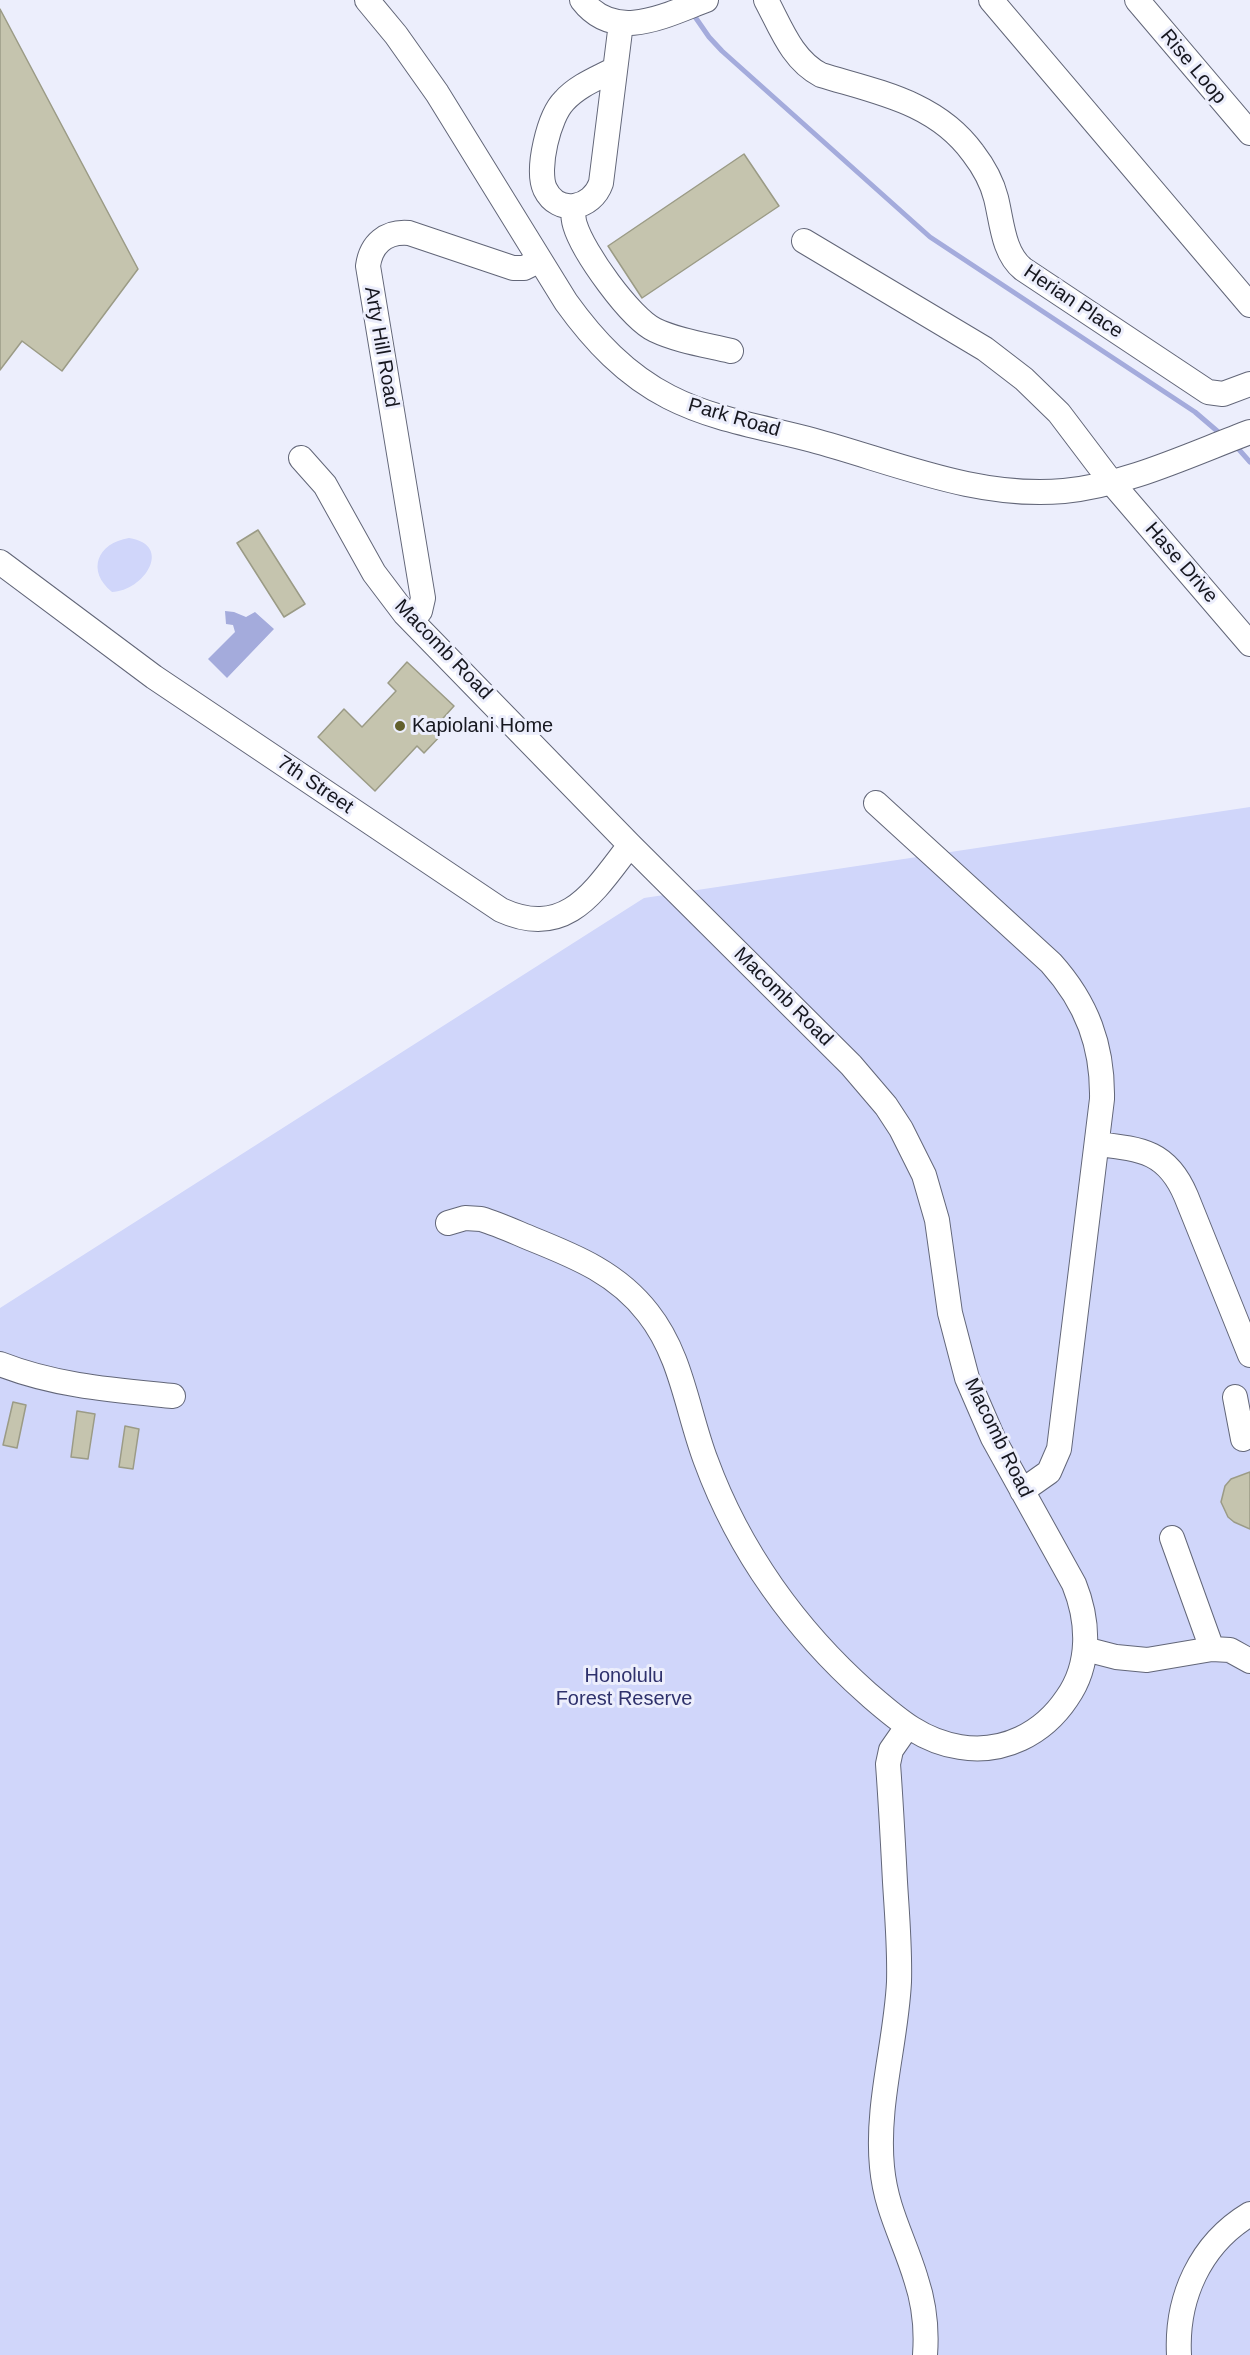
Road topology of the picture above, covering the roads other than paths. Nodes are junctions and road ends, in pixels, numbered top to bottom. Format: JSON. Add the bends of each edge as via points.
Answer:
{"nodes":[{"id":1,"x":367,"y":0,"type":"edge"},
{"id":2,"x":582,"y":0,"type":"edge"},
{"id":3,"x":706,"y":0,"type":"edge"},
{"id":4,"x":766,"y":0,"type":"edge"},
{"id":5,"x":991,"y":0,"type":"edge"},
{"id":6,"x":1137,"y":0,"type":"edge"},
{"id":7,"x":621,"y":23,"type":"junction"},
{"id":8,"x":615,"y":69,"type":"junction"},
{"id":9,"x":1250,"y":133,"type":"edge"},
{"id":10,"x":573,"y":207,"type":"junction"},
{"id":11,"x":804,"y":240,"type":"dead end"},
{"id":12,"x":540,"y":260,"type":"junction"},
{"id":13,"x":1250,"y":305,"type":"edge"},
{"id":14,"x":730,"y":351,"type":"dead end"},
{"id":15,"x":1250,"y":384,"type":"edge"},
{"id":16,"x":1250,"y":432,"type":"edge"},
{"id":17,"x":302,"y":458,"type":"dead end"},
{"id":18,"x":1112,"y":483,"type":"junction"},
{"id":19,"x":0,"y":562,"type":"edge"},
{"id":20,"x":412,"y":621,"type":"junction"},
{"id":21,"x":1250,"y":644,"type":"edge"},
{"id":22,"x":876,"y":803,"type":"dead end"},
{"id":23,"x":630,"y":845,"type":"junction"},
{"id":24,"x":1097,"y":1144,"type":"junction"},
{"id":25,"x":448,"y":1223,"type":"dead end"},
{"id":26,"x":1250,"y":1355,"type":"edge"},
{"id":27,"x":0,"y":1364,"type":"edge"},
{"id":28,"x":173,"y":1396,"type":"dead end"},
{"id":29,"x":1022,"y":1491,"type":"junction"},
{"id":30,"x":1172,"y":1538,"type":"dead end"},
{"id":31,"x":1212,"y":1648,"type":"junction"},
{"id":32,"x":1085,"y":1649,"type":"junction"},
{"id":33,"x":1250,"y":1661,"type":"edge"},
{"id":34,"x":907,"y":1727,"type":"junction"},
{"id":35,"x":1250,"y":2214,"type":"edge"},
{"id":36,"x":925,"y":2355,"type":"edge"},
{"id":37,"x":1179,"y":2355,"type":"edge"}],
"edges":[{"from":1,"to":12,"type":"street","name":"Park Road","via":[[417,63]]},
{"from":2,"to":7,"type":"street","via":[[601,16]]},
{"from":3,"to":7,"type":"street","via":[[642,23]]},
{"from":4,"to":15,"type":"street","name":"Herian Place","via":[[798,59],[811,70],[906,101],[956,132],[988,176],[1009,253],[1023,269],[1208,392],[1223,394]]},
{"from":5,"to":13,"type":"street"},
{"from":6,"to":9,"type":"street","name":"Rise Loop"},
{"from":7,"to":8,"type":"street"},
{"from":8,"to":10,"type":"street","via":[[601,183],[594,197]]},
{"from":8,"to":10,"type":"street","via":[[563,101],[548,131],[543,184],[551,198]]},
{"from":10,"to":14,"type":"street","via":[[579,235],[640,321],[664,333]]},
{"from":11,"to":18,"type":"street","name":"Hase Drive","via":[[1006,363],[1059,413]]},
{"from":12,"to":18,"type":"street","name":"Park Road","via":[[571,310],[601,346],[643,381],[708,414],[987,488],[1039,492]]},
{"from":12,"to":20,"type":"street","name":"Arty Hill Road","via":[[524,268],[513,268],[399,232],[381,240],[371,251],[368,266],[423,598]]},
{"from":16,"to":18,"type":"street","name":"Park Road"},
{"from":17,"to":20,"type":"street","name":"Macomb Road","via":[[335,500],[375,573]]},
{"from":18,"to":21,"type":"street","name":"Hase Drive"},
{"from":19,"to":23,"type":"street","name":"7th Street","via":[[154,677],[512,915],[542,919],[571,911],[590,896]]},
{"from":20,"to":23,"type":"street","name":"Macomb Road"},
{"from":22,"to":24,"type":"street","via":[[1051,963],[1074,991],[1090,1022],[1100,1060],[1102,1100]]},
{"from":23,"to":29,"type":"street","name":"Macomb Road","via":[[851,1065],[901,1129],[931,1197],[950,1313],[968,1378],[993,1438]]},
{"from":24,"to":26,"type":"street","via":[[1148,1152],[1174,1172]]},
{"from":24,"to":29,"type":"street","via":[[1059,1449],[1049,1472]]},
{"from":25,"to":34,"type":"street","name":"Macomb Road","via":[[481,1219],[554,1247],[592,1265],[636,1299],[671,1350],[706,1462],[756,1563],[824,1651]]},
{"from":27,"to":28,"type":"street","via":[[74,1386]]},
{"from":29,"to":32,"type":"street","name":"Macomb Road","via":[[1077,1592],[1084,1616]]},
{"from":30,"to":31,"type":"street"},
{"from":31,"to":32,"type":"street","via":[[1147,1660]]},
{"from":31,"to":33,"type":"street","via":[[1230,1650]]},
{"from":32,"to":34,"type":"street","name":"Macomb Road","via":[[1077,1681],[1060,1709],[1020,1740],[986,1750],[970,1749],[939,1743]]},
{"from":34,"to":36,"type":"street","via":[[891,1750],[888,1764],[899,1981],[881,2144],[888,2203],[922,2301]]},
{"from":35,"to":37,"type":"street","via":[[1213,2245],[1192,2278],[1180,2318]]}]}
